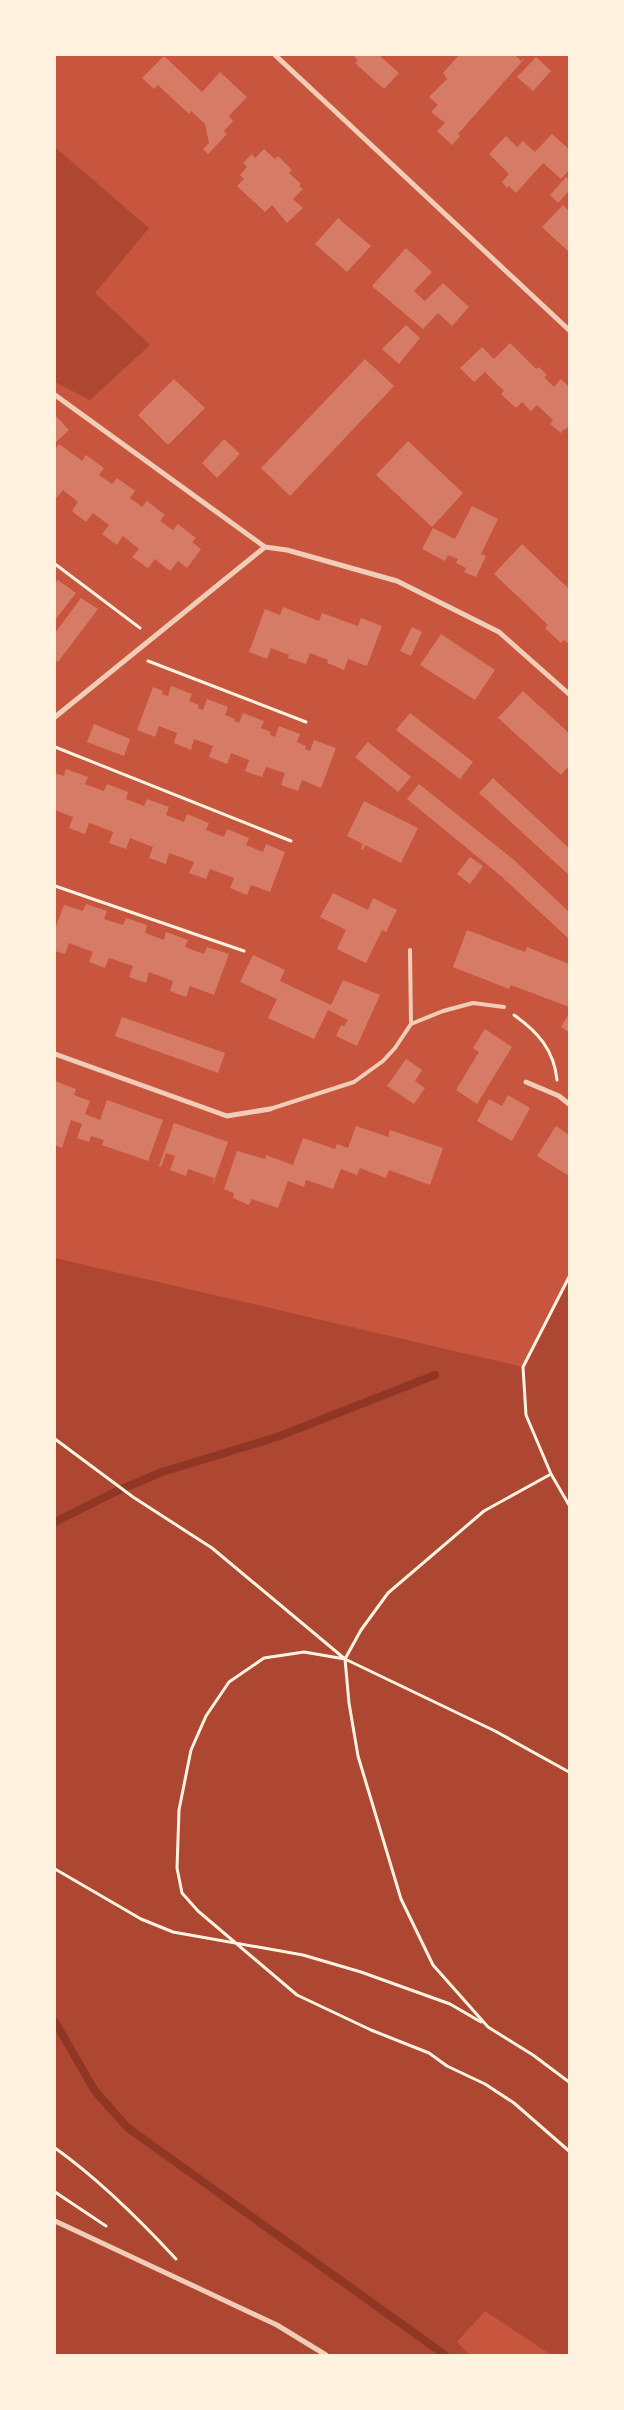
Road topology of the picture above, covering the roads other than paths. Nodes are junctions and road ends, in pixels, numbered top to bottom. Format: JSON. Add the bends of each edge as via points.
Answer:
{"nodes":[{"id":1,"x":275,"y":55,"type":"edge"},
{"id":2,"x":569,"y":330,"type":"edge"},
{"id":3,"x":55,"y":395,"type":"edge"},
{"id":4,"x":265,"y":547,"type":"junction"},
{"id":5,"x":569,"y":694,"type":"edge"},
{"id":6,"x":55,"y":717,"type":"edge"},
{"id":7,"x":410,"y":950,"type":"dead end"},
{"id":8,"x":504,"y":1007,"type":"road end"},
{"id":9,"x":411,"y":1024,"type":"junction"},
{"id":10,"x":55,"y":1054,"type":"edge"},
{"id":11,"x":526,"y":1082,"type":"dead end"},
{"id":12,"x":569,"y":1104,"type":"edge"},
{"id":13,"x":270,"y":1109,"type":"joint"},
{"id":14,"x":55,"y":2221,"type":"edge"},
{"id":15,"x":326,"y":2355,"type":"edge"}],
"edges":[{"from":1,"to":2,"type":"street"},
{"from":3,"to":4,"type":"street"},
{"from":4,"to":5,"type":"street","via":[[287,550],[397,581],[499,632]]},
{"from":4,"to":6,"type":"street"},
{"from":7,"to":9,"type":"lane"},
{"from":8,"to":9,"type":"lane","via":[[473,1003]]},
{"from":9,"to":13,"type":"lane","via":[[383,1061],[354,1082]]},
{"from":10,"to":13,"type":"street","via":[[227,1116]]},
{"from":11,"to":12,"type":"street","via":[[559,1096]]},
{"from":14,"to":15,"type":"street","via":[[277,2325]]}]}
